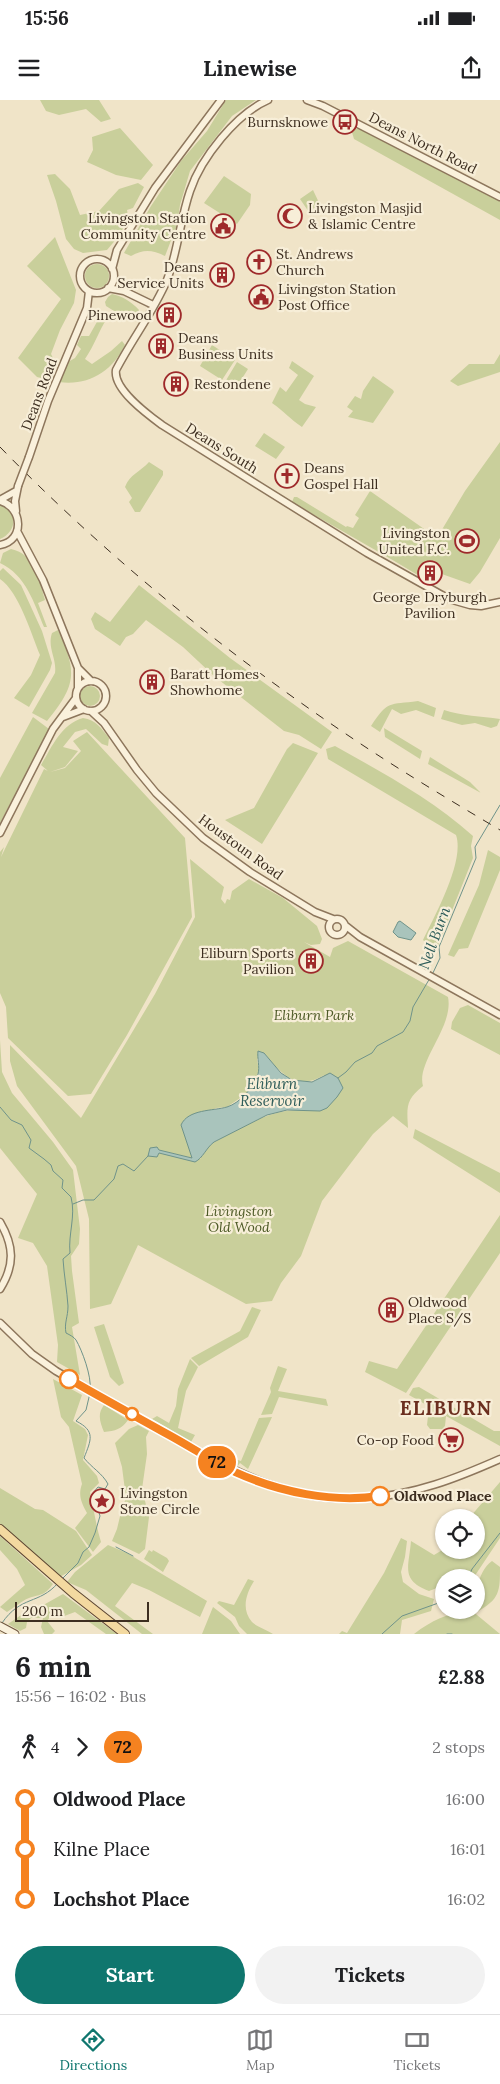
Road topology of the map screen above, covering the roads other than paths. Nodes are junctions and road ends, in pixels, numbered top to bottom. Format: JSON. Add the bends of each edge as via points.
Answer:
{"nodes":[{"id":1,"x":221,"y":100,"type":"edge"},
{"id":2,"x":268,"y":100,"type":"edge"},
{"id":3,"x":307,"y":100,"type":"edge"},
{"id":4,"x":500,"y":196,"type":"edge"},
{"id":5,"x":117,"y":250,"type":"junction"},
{"id":6,"x":101,"y":260,"type":"junction"},
{"id":7,"x":112,"y":269,"type":"junction"},
{"id":8,"x":113,"y":280,"type":"junction"},
{"id":9,"x":108,"y":288,"type":"junction"},
{"id":10,"x":89,"y":291,"type":"junction"},
{"id":11,"x":124,"y":291,"type":"junction"},
{"id":12,"x":99,"y":293,"type":"junction"},
{"id":13,"x":153,"y":305,"type":"junction"},
{"id":14,"x":87,"y":308,"type":"junction"},
{"id":15,"x":17,"y":488,"type":"junction"},
{"id":16,"x":0,"y":501,"type":"edge"},
{"id":17,"x":16,"y":512,"type":"junction"},
{"id":18,"x":17,"y":531,"type":"junction"},
{"id":19,"x":12,"y":540,"type":"junction"},
{"id":20,"x":0,"y":545,"type":"edge"},
{"id":21,"x":29,"y":552,"type":"junction"},
{"id":22,"x":500,"y":602,"type":"edge"},
{"id":23,"x":78,"y":668,"type":"junction"},
{"id":24,"x":91,"y":681,"type":"junction"},
{"id":25,"x":78,"y":688,"type":"junction"},
{"id":26,"x":76,"y":698,"type":"junction"},
{"id":27,"x":101,"y":706,"type":"junction"},
{"id":28,"x":87,"y":710,"type":"junction"},
{"id":29,"x":62,"y":717,"type":"junction"},
{"id":30,"x":104,"y":723,"type":"junction"},
{"id":31,"x":0,"y":833,"type":"edge"},
{"id":32,"x":315,"y":912,"type":"junction"},
{"id":33,"x":333,"y":919,"type":"junction"},
{"id":34,"x":328,"y":926,"type":"junction"},
{"id":35,"x":345,"y":929,"type":"junction"},
{"id":36,"x":500,"y":1015,"type":"edge"},
{"id":37,"x":0,"y":1222,"type":"edge"},
{"id":38,"x":0,"y":1288,"type":"edge"},
{"id":39,"x":0,"y":1323,"type":"edge"},
{"id":40,"x":500,"y":1459,"type":"edge"},
{"id":41,"x":0,"y":1530,"type":"edge"},
{"id":42,"x":0,"y":1626,"type":"edge"},
{"id":43,"x":13,"y":1633,"type":"edge"},
{"id":44,"x":125,"y":1634,"type":"edge"}],
"edges":[{"from":1,"to":5,"type":"street","via":[[169,168]]},
{"from":2,"to":13,"type":"street","via":[[241,117],[197,173],[173,263]]},
{"from":3,"to":4,"type":"street","name":"Deans North Road"},
{"from":5,"to":6,"type":"street"},
{"from":5,"to":7,"type":"street"},
{"from":6,"to":7,"type":"street"},
{"from":6,"to":10,"type":"street","via":[[92,260],[81,271],[81,281]]},
{"from":7,"to":8,"type":"street"},
{"from":8,"to":9,"type":"street"},
{"from":8,"to":11,"type":"street"},
{"from":9,"to":11,"type":"street"},
{"from":9,"to":12,"type":"street"},
{"from":10,"to":12,"type":"street"},
{"from":10,"to":14,"type":"street","name":"Deans Road"},
{"from":11,"to":13,"type":"street"},
{"from":12,"to":14,"type":"street","name":"Deans Road"},
{"from":13,"to":22,"type":"street","name":"Deans South","via":[[116,370],[117,381],[145,413],[367,553],[449,599],[475,606]]},
{"from":14,"to":15,"type":"street","name":"Deans Road","bridge":true,"via":[[48,401]]},
{"from":15,"to":16,"type":"street"},
{"from":15,"to":17,"type":"street","name":"Deans Road"},
{"from":16,"to":17,"type":"street"},
{"from":17,"to":18,"type":"street","name":"Deans Road"},
{"from":18,"to":19,"type":"street"},
{"from":18,"to":21,"type":"street"},
{"from":19,"to":20,"type":"street"},
{"from":19,"to":21,"type":"street"},
{"from":21,"to":23,"type":"street"},
{"from":23,"to":24,"type":"street"},
{"from":23,"to":25,"type":"street"},
{"from":24,"to":25,"type":"street"},
{"from":24,"to":27,"type":"street","via":[[101,685],[105,691],[106,698]]},
{"from":25,"to":26,"type":"street"},
{"from":26,"to":28,"type":"street","via":[[79,705]]},
{"from":26,"to":29,"type":"street"},
{"from":27,"to":28,"type":"street"},
{"from":27,"to":30,"type":"street","name":"Houstoun Road"},
{"from":28,"to":29,"type":"street"},
{"from":28,"to":30,"type":"street","name":"Houstoun Road"},
{"from":29,"to":31,"type":"street"},
{"from":30,"to":32,"type":"street","name":"Houstoun Road","via":[[137,770],[184,821],[237,863]]},
{"from":32,"to":33,"type":"street","name":"Houstoun Road"},
{"from":32,"to":34,"type":"street","name":"Houstoun Road"},
{"from":33,"to":34,"type":"street"},
{"from":33,"to":35,"type":"street","name":"Houstoun Road","via":[[342,920]]},
{"from":34,"to":35,"type":"street","name":"Houstoun Road","via":[[335,935]]},
{"from":35,"to":36,"type":"street","name":"Houstoun Road"},
{"from":37,"to":38,"type":"street","via":[[10,1244],[11,1258],[9,1274]]},
{"from":39,"to":40,"type":"street","via":[[32,1354],[76,1383],[234,1471],[277,1488],[350,1498],[404,1493],[445,1482]]},
{"from":41,"to":44,"type":"main road"},
{"from":42,"to":43,"type":"main road"}]}
